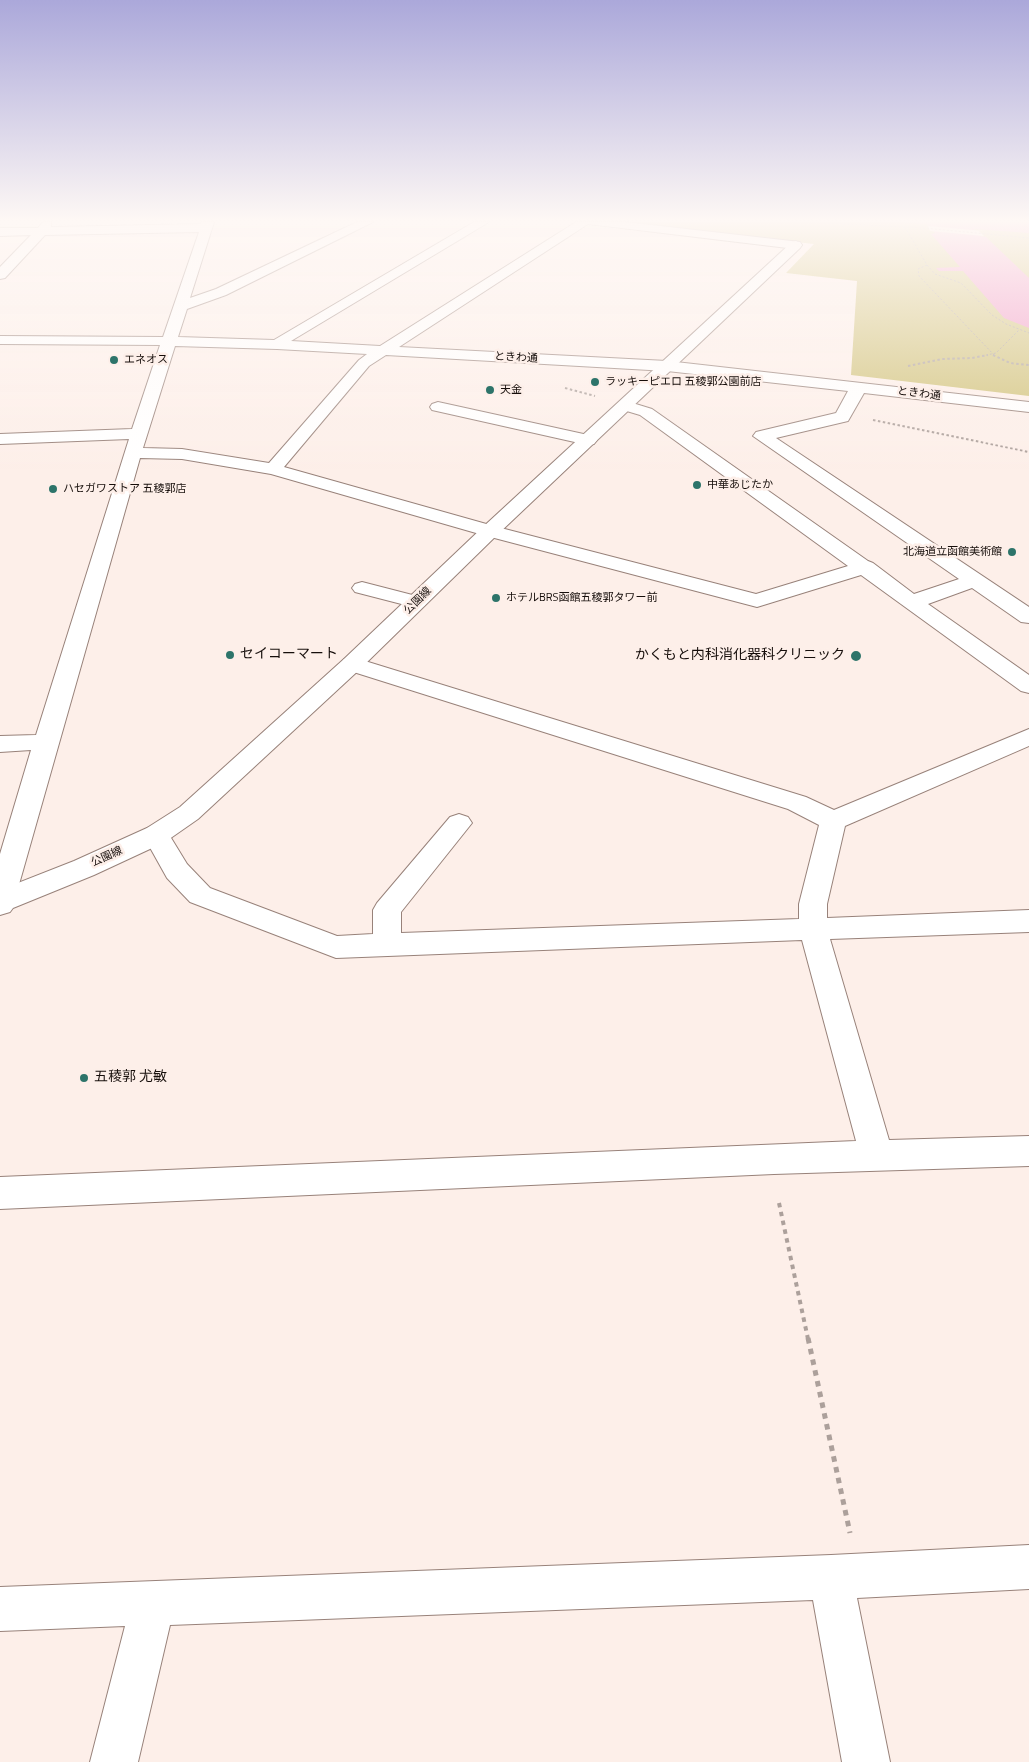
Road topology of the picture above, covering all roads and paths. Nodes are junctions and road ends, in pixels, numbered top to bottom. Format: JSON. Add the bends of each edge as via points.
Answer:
{"nodes":[{"id":1,"x":187,"y":304,"type":"edge"},
{"id":2,"x":343,"y":304,"type":"edge"},
{"id":3,"x":456,"y":304,"type":"edge"},
{"id":4,"x":733,"y":304,"type":"edge"},
{"id":5,"x":945,"y":304,"type":"edge"},
{"id":6,"x":982,"y":304,"type":"edge"},
{"id":7,"x":179,"y":307,"type":"joint"},
{"id":8,"x":1019,"y":330,"type":"junction"},
{"id":9,"x":1029,"y":333,"type":"edge"},
{"id":10,"x":0,"y":340,"type":"edge"},
{"id":11,"x":169,"y":341,"type":"junction"},
{"id":12,"x":277,"y":345,"type":"junction"},
{"id":13,"x":385,"y":350,"type":"junction"},
{"id":14,"x":991,"y":354,"type":"junction"},
{"id":15,"x":1029,"y":365,"type":"edge"},
{"id":16,"x":667,"y":366,"type":"junction"},
{"id":17,"x":906,"y":367,"type":"dead end"},
{"id":18,"x":857,"y":387,"type":"junction"},
{"id":19,"x":626,"y":406,"type":"junction"},
{"id":20,"x":438,"y":407,"type":"dead end"},
{"id":21,"x":1029,"y":407,"type":"edge"},
{"id":22,"x":847,"y":410,"type":"junction"},
{"id":23,"x":0,"y":439,"type":"edge"},
{"id":24,"x":588,"y":440,"type":"junction"},
{"id":25,"x":136,"y":444,"type":"junction"},
{"id":26,"x":1029,"y":452,"type":"edge"},
{"id":27,"x":273,"y":469,"type":"junction"},
{"id":28,"x":490,"y":531,"type":"junction"},
{"id":29,"x":866,"y":567,"type":"junction"},
{"id":30,"x":974,"y":580,"type":"junction"},
{"id":31,"x":362,"y":588,"type":"dead end"},
{"id":32,"x":417,"y":602,"type":"junction"},
{"id":33,"x":912,"y":602,"type":"junction"},
{"id":34,"x":1029,"y":618,"type":"edge"},
{"id":35,"x":352,"y":664,"type":"junction"},
{"id":36,"x":1029,"y":686,"type":"edge"},
{"id":37,"x":1029,"y":737,"type":"edge"},
{"id":38,"x":46,"y":742,"type":"junction"},
{"id":39,"x":0,"y":744,"type":"edge"},
{"id":40,"x":833,"y":821,"type":"junction"},
{"id":41,"x":459,"y":823,"type":"dead end"},
{"id":42,"x":156,"y":835,"type":"junction"},
{"id":43,"x":0,"y":903,"type":"edge"},
{"id":44,"x":1029,"y":921,"type":"edge"},
{"id":45,"x":813,"y":929,"type":"junction"},
{"id":46,"x":387,"y":946,"type":"junction"},
{"id":47,"x":1029,"y":1151,"type":"edge"},
{"id":48,"x":877,"y":1156,"type":"junction"},
{"id":49,"x":0,"y":1193,"type":"edge"},
{"id":50,"x":779,"y":1203,"type":"dead end"},
{"id":51,"x":850,"y":1536,"type":"dead end"},
{"id":52,"x":1029,"y":1567,"type":"edge"},
{"id":53,"x":831,"y":1577,"type":"junction"},
{"id":54,"x":153,"y":1603,"type":"junction"},
{"id":55,"x":0,"y":1609,"type":"edge"},
{"id":56,"x":114,"y":1762,"type":"edge"},
{"id":57,"x":866,"y":1762,"type":"edge"}],
"edges":[{"from":1,"to":7,"type":"street"},
{"from":2,"to":12,"type":"street"},
{"from":3,"to":13,"type":"street"},
{"from":4,"to":16,"type":"street","name":"公園線"},
{"from":5,"to":14,"type":"path"},
{"from":6,"to":8,"type":"path","via":[[992,315]]},
{"from":7,"to":11,"type":"street"},
{"from":8,"to":9,"type":"path"},
{"from":8,"to":14,"type":"path"},
{"from":10,"to":11,"type":"street","name":"ときわ通"},
{"from":11,"to":12,"type":"street","name":"ときわ通"},
{"from":11,"to":25,"type":"street"},
{"from":12,"to":13,"type":"street","name":"ときわ通"},
{"from":13,"to":16,"type":"street","name":"ときわ通"},
{"from":13,"to":27,"type":"street","via":[[364,363]]},
{"from":14,"to":15,"type":"path","via":[[1010,363]]},
{"from":14,"to":17,"type":"path"},
{"from":16,"to":18,"type":"street","name":"ときわ通"},
{"from":16,"to":19,"type":"street","name":"公園線"},
{"from":18,"to":21,"type":"street","name":"ときわ通"},
{"from":18,"to":22,"type":"street"},
{"from":19,"to":24,"type":"street","name":"公園線"},
{"from":19,"to":29,"type":"street","via":[[646,412]]},
{"from":20,"to":24,"type":"street"},
{"from":22,"to":26,"type":"path","via":[[868,419]]},
{"from":22,"to":30,"type":"street","via":[[842,417],[762,436]]},
{"from":23,"to":25,"type":"street"},
{"from":24,"to":28,"type":"street","name":"公園線"},
{"from":25,"to":27,"type":"street"},
{"from":25,"to":38,"type":"street"},
{"from":27,"to":28,"type":"street"},
{"from":28,"to":29,"type":"street","via":[[757,601]]},
{"from":28,"to":32,"type":"street","name":"公園線"},
{"from":29,"to":33,"type":"street"},
{"from":30,"to":33,"type":"street"},
{"from":30,"to":34,"type":"street"},
{"from":31,"to":32,"type":"street"},
{"from":32,"to":35,"type":"street","name":"公園線"},
{"from":33,"to":36,"type":"street"},
{"from":35,"to":40,"type":"street","via":[[797,803]]},
{"from":35,"to":42,"type":"street","name":"公園線","via":[[189,814]]},
{"from":37,"to":40,"type":"street"},
{"from":38,"to":39,"type":"street"},
{"from":38,"to":43,"type":"street"},
{"from":40,"to":45,"type":"street","via":[[813,904]]},
{"from":41,"to":46,"type":"street","via":[[387,910]]},
{"from":42,"to":43,"type":"street","name":"公園線"},
{"from":42,"to":46,"type":"street","via":[[177,872],[200,894],[336,947]]},
{"from":44,"to":45,"type":"street"},
{"from":45,"to":46,"type":"street"},
{"from":45,"to":48,"type":"street"},
{"from":47,"to":48,"type":"street"},
{"from":48,"to":49,"type":"street"},
{"from":50,"to":51,"type":"path"},
{"from":52,"to":53,"type":"street"},
{"from":53,"to":54,"type":"street"},
{"from":53,"to":57,"type":"street"},
{"from":54,"to":55,"type":"street"},
{"from":54,"to":56,"type":"street"}]}
